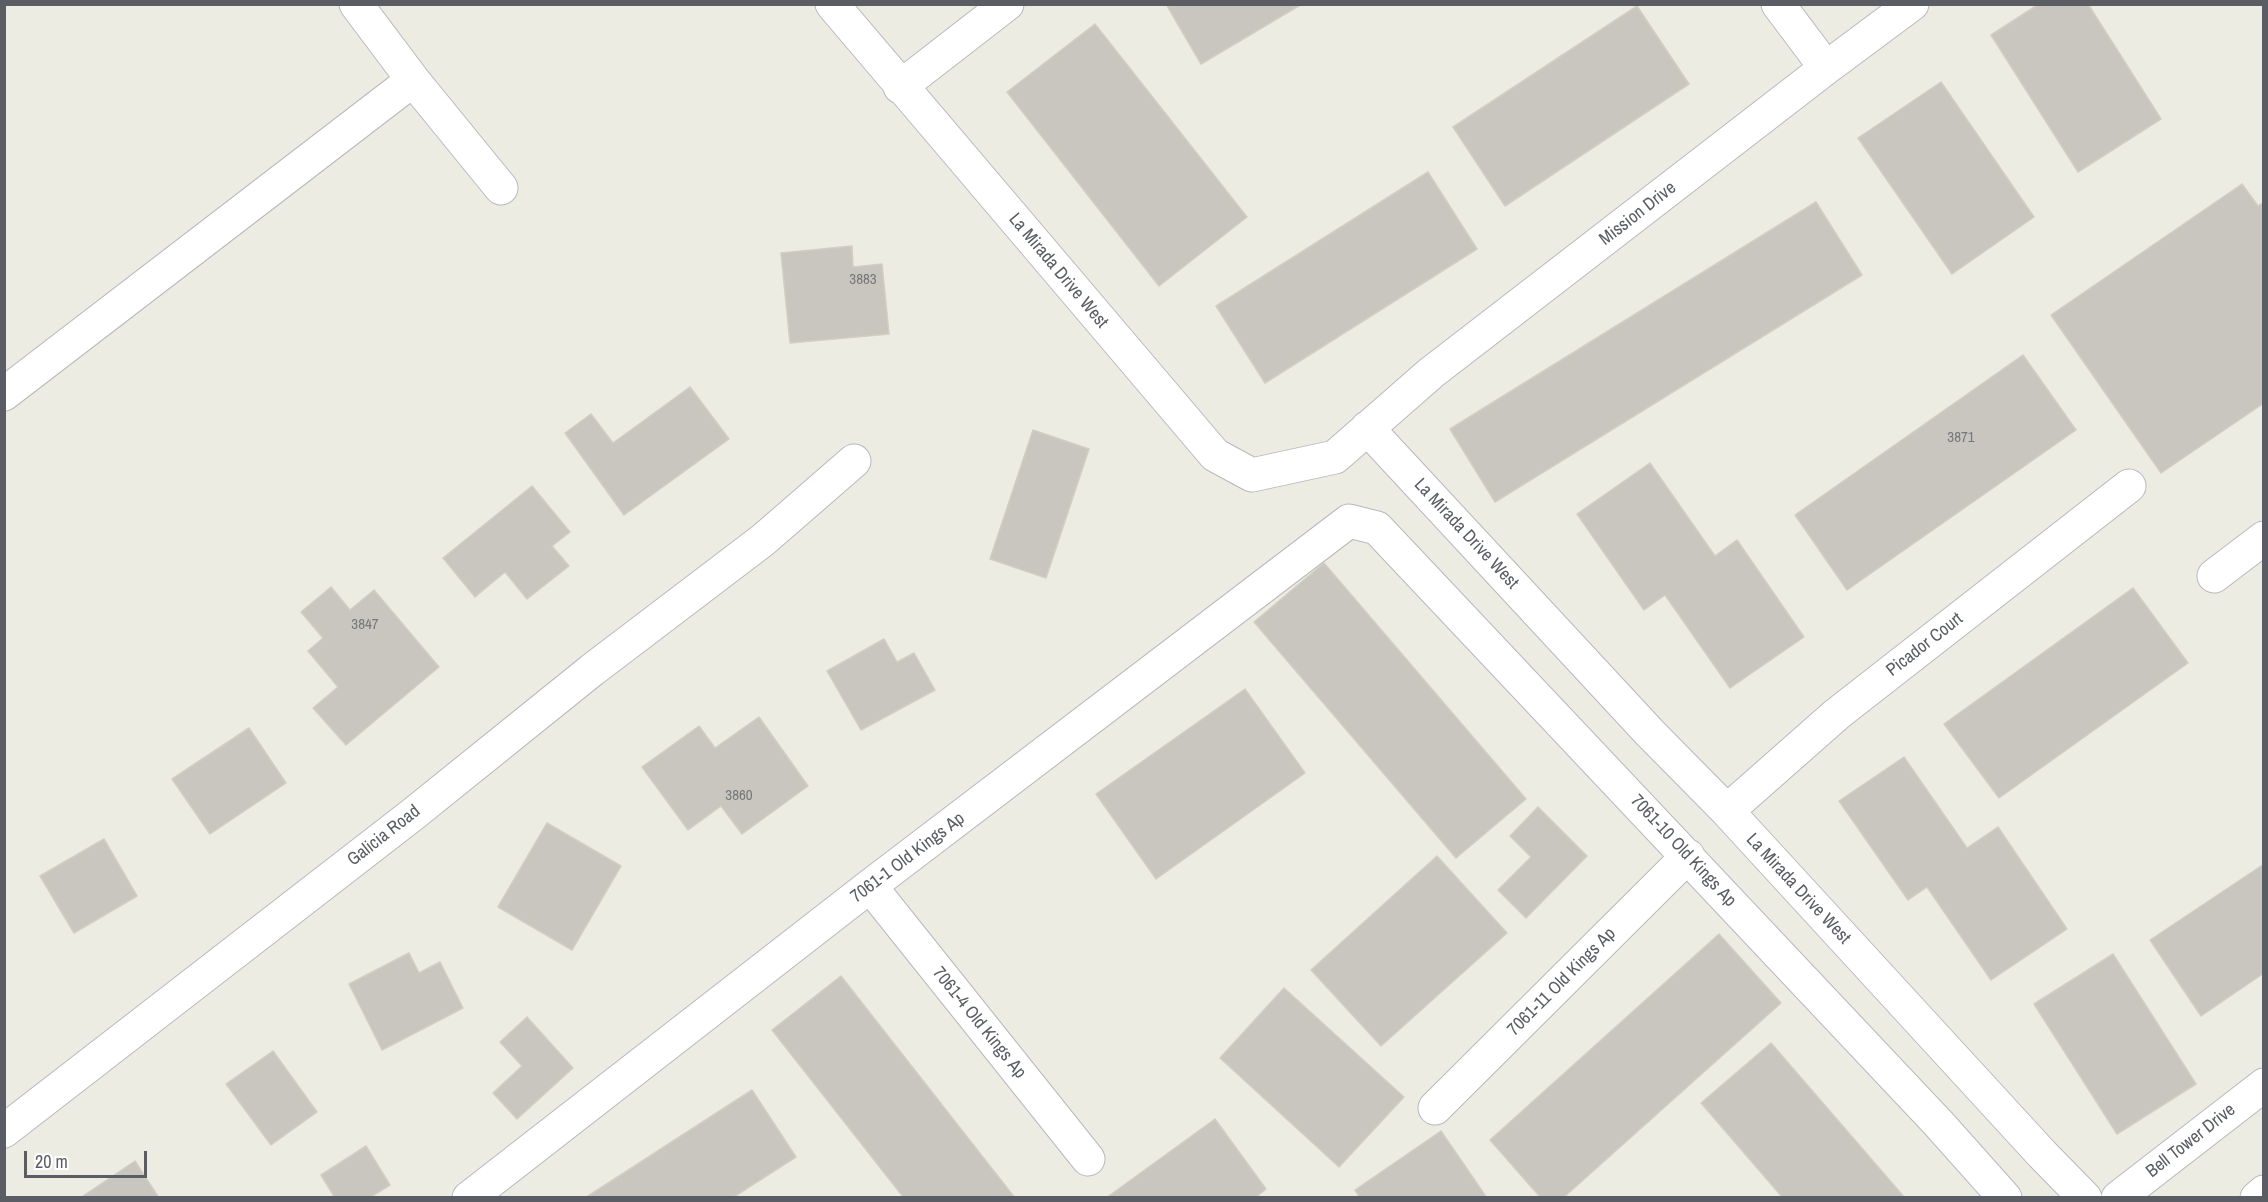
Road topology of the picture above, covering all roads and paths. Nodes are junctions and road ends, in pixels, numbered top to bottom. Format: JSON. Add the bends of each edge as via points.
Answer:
{"nodes":[{"id":1,"x":356,"y":4,"type":"edge"},
{"id":2,"x":832,"y":4,"type":"edge"},
{"id":3,"x":1007,"y":4,"type":"edge"},
{"id":4,"x":1778,"y":4,"type":"edge"},
{"id":5,"x":1912,"y":4,"type":"edge"},
{"id":6,"x":1826,"y":68,"type":"junction"},
{"id":7,"x":413,"y":80,"type":"junction"},
{"id":8,"x":900,"y":87,"type":"junction"},
{"id":9,"x":501,"y":188,"type":"dead end"},
{"id":10,"x":4,"y":394,"type":"edge"},
{"id":11,"x":1367,"y":428,"type":"junction"},
{"id":12,"x":854,"y":461,"type":"dead end"},
{"id":13,"x":2130,"y":486,"type":"dead end"},
{"id":14,"x":1349,"y":521,"type":"joint"},
{"id":15,"x":2264,"y":538,"type":"edge"},
{"id":16,"x":2214,"y":576,"type":"dead end"},
{"id":17,"x":1726,"y":811,"type":"junction"},
{"id":18,"x":1688,"y":856,"type":"junction"},
{"id":19,"x":870,"y":886,"type":"junction"},
{"id":20,"x":2264,"y":1085,"type":"edge"},
{"id":21,"x":1435,"y":1108,"type":"dead end"},
{"id":22,"x":4,"y":1131,"type":"edge"},
{"id":23,"x":1088,"y":1159,"type":"dead end"},
{"id":24,"x":2264,"y":1192,"type":"edge"},
{"id":25,"x":469,"y":1197,"type":"edge"},
{"id":26,"x":2005,"y":1197,"type":"edge"},
{"id":27,"x":2085,"y":1197,"type":"edge"},
{"id":28,"x":2118,"y":1197,"type":"edge"},
{"id":29,"x":2257,"y":1197,"type":"edge"}],
"edges":[{"from":1,"to":7,"type":"street"},
{"from":2,"to":8,"type":"street","name":"La Mirada Drive West"},
{"from":3,"to":8,"type":"street"},
{"from":4,"to":6,"type":"street"},
{"from":5,"to":6,"type":"street","name":"Mission Drive"},
{"from":6,"to":11,"type":"street","name":"Mission Drive","via":[[1431,373]]},
{"from":7,"to":9,"type":"street"},
{"from":7,"to":10,"type":"street"},
{"from":8,"to":11,"type":"street","name":"La Mirada Drive West","via":[[1215,455],[1252,475],[1335,457]]},
{"from":11,"to":17,"type":"street","name":"La Mirada Drive West"},
{"from":12,"to":22,"type":"street","name":"Galicia Road","via":[[763,540]]},
{"from":13,"to":17,"type":"street","name":"Picador Court","via":[[1837,714]]},
{"from":14,"to":18,"type":"street","name":"7061-10 Old Kings Ap","via":[[1377,528]]},
{"from":14,"to":19,"type":"street","name":"7061-1 Old Kings Ap"},
{"from":15,"to":16,"type":"street"},
{"from":17,"to":27,"type":"street","name":"La Mirada Drive West"},
{"from":18,"to":21,"type":"street","name":"7061-11 Old Kings Ap"},
{"from":18,"to":26,"type":"street","name":"7061-10 Old Kings Ap"},
{"from":19,"to":23,"type":"street","name":"7061-4 Old Kings Ap"},
{"from":19,"to":25,"type":"street","name":"7061-1 Old Kings Ap"},
{"from":20,"to":28,"type":"street","name":"Bell Tower Drive"},
{"from":24,"to":29,"type":"street"}]}
